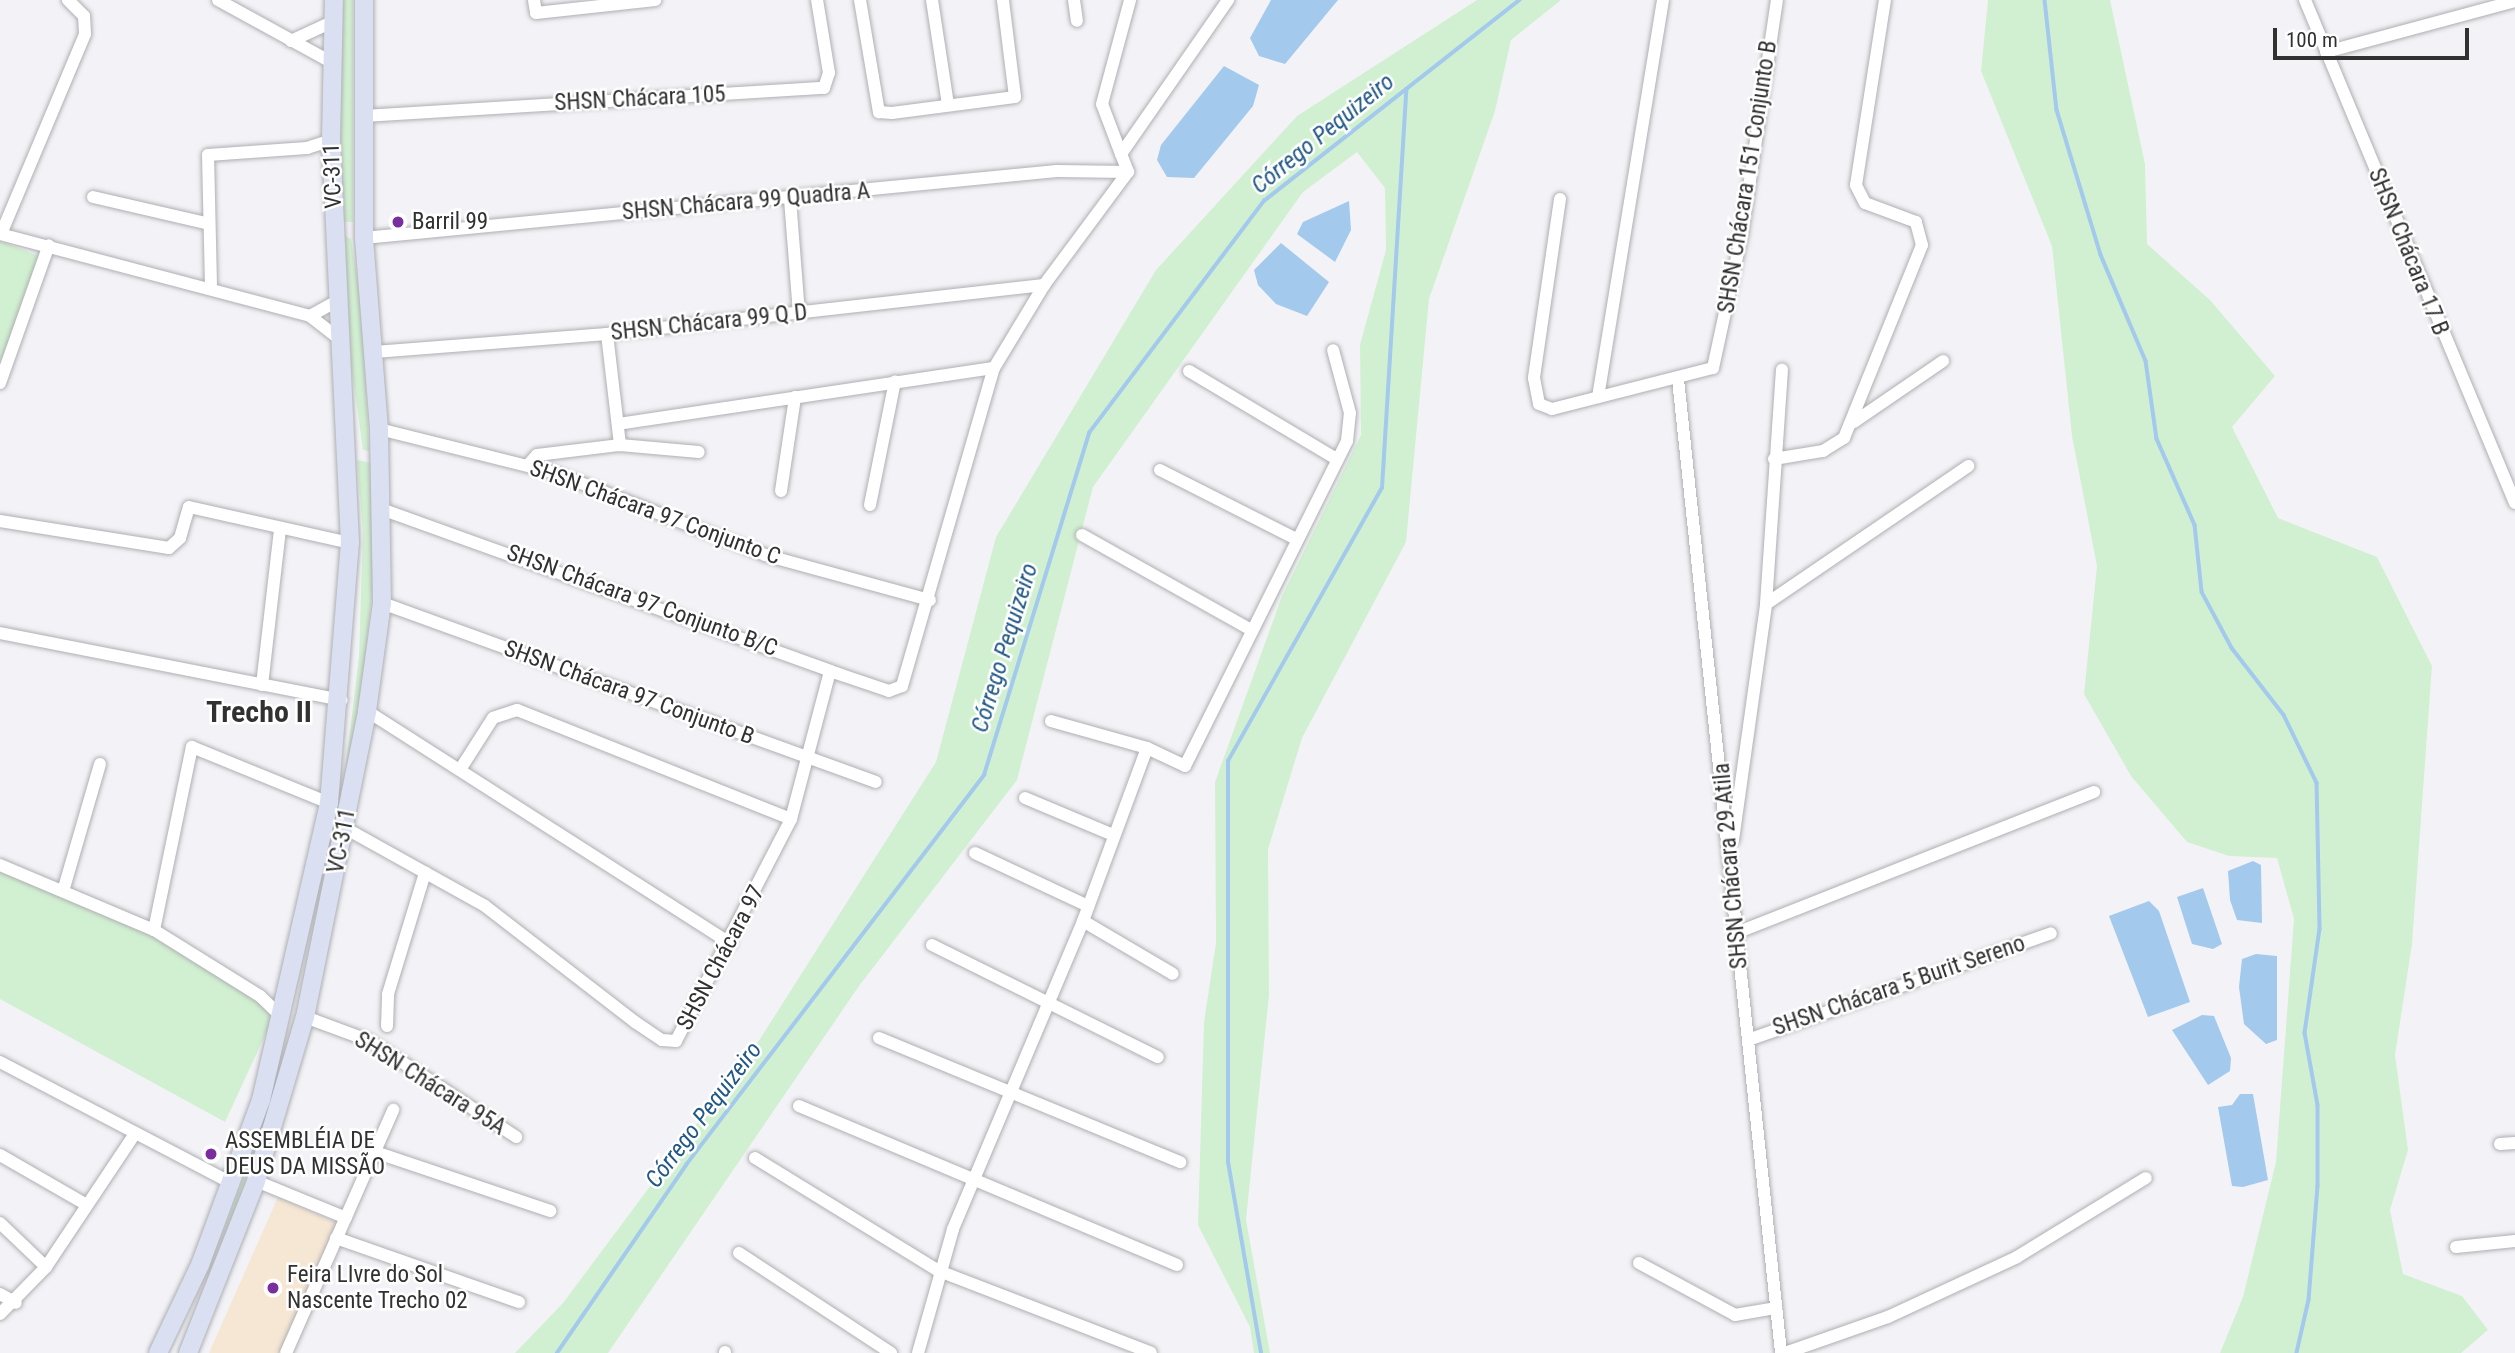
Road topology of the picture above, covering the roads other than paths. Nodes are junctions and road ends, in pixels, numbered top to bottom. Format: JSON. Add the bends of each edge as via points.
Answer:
{"nodes":[{"id":1,"x":68,"y":0,"type":"edge"},
{"id":2,"x":218,"y":0,"type":"edge"},
{"id":3,"x":334,"y":0,"type":"edge"},
{"id":4,"x":364,"y":0,"type":"edge"},
{"id":5,"x":534,"y":0,"type":"edge"},
{"id":6,"x":654,"y":0,"type":"edge"},
{"id":7,"x":817,"y":0,"type":"edge"},
{"id":8,"x":860,"y":0,"type":"edge"},
{"id":9,"x":932,"y":0,"type":"edge"},
{"id":10,"x":1003,"y":0,"type":"edge"},
{"id":11,"x":1074,"y":0,"type":"edge"},
{"id":12,"x":1130,"y":0,"type":"edge"},
{"id":13,"x":1228,"y":0,"type":"edge"},
{"id":14,"x":1663,"y":0,"type":"edge"},
{"id":15,"x":1777,"y":0,"type":"edge"},
{"id":16,"x":1885,"y":0,"type":"edge"},
{"id":17,"x":2305,"y":0,"type":"edge"},
{"id":18,"x":2515,"y":1,"type":"edge"},
{"id":19,"x":334,"y":21,"type":"junction"},
{"id":20,"x":1077,"y":21,"type":"dead end"},
{"id":21,"x":291,"y":41,"type":"junction"},
{"id":22,"x":2326,"y":52,"type":"junction"},
{"id":23,"x":333,"y":63,"type":"junction"},
{"id":24,"x":948,"y":104,"type":"junction"},
{"id":25,"x":364,"y":116,"type":"junction"},
{"id":26,"x":331,"y":139,"type":"junction"},
{"id":27,"x":307,"y":148,"type":"junction"},
{"id":28,"x":1121,"y":154,"type":"junction"},
{"id":29,"x":332,"y":164,"type":"junction"},
{"id":30,"x":1128,"y":172,"type":"junction"},
{"id":31,"x":93,"y":197,"type":"dead end"},
{"id":32,"x":790,"y":199,"type":"junction"},
{"id":33,"x":1560,"y":199,"type":"dead end"},
{"id":34,"x":206,"y":223,"type":"junction"},
{"id":35,"x":0,"y":234,"type":"edge"},
{"id":36,"x":364,"y":239,"type":"junction"},
{"id":37,"x":335,"y":240,"type":"junction"},
{"id":38,"x":49,"y":245,"type":"junction"},
{"id":39,"x":1044,"y":285,"type":"junction"},
{"id":40,"x":211,"y":286,"type":"junction"},
{"id":41,"x":339,"y":300,"type":"junction"},
{"id":42,"x":799,"y":313,"type":"junction"},
{"id":43,"x":310,"y":316,"type":"junction"},
{"id":44,"x":607,"y":334,"type":"junction"},
{"id":45,"x":343,"y":347,"type":"junction"},
{"id":46,"x":1333,"y":350,"type":"dead end"},
{"id":47,"x":374,"y":352,"type":"junction"},
{"id":48,"x":1943,"y":361,"type":"dead end"},
{"id":49,"x":994,"y":368,"type":"junction"},
{"id":50,"x":1782,"y":370,"type":"dead end"},
{"id":51,"x":1189,"y":372,"type":"dead end"},
{"id":52,"x":1678,"y":379,"type":"junction"},
{"id":53,"x":895,"y":381,"type":"junction"},
{"id":54,"x":0,"y":383,"type":"edge"},
{"id":55,"x":795,"y":397,"type":"junction"},
{"id":56,"x":1598,"y":397,"type":"junction"},
{"id":57,"x":1853,"y":422,"type":"junction"},
{"id":58,"x":618,"y":424,"type":"junction"},
{"id":59,"x":379,"y":438,"type":"junction"},
{"id":60,"x":350,"y":440,"type":"junction"},
{"id":61,"x":620,"y":445,"type":"junction"},
{"id":62,"x":699,"y":452,"type":"dead end"},
{"id":63,"x":1335,"y":458,"type":"junction"},
{"id":64,"x":1774,"y":459,"type":"junction"},
{"id":65,"x":528,"y":465,"type":"junction"},
{"id":66,"x":1968,"y":466,"type":"dead end"},
{"id":67,"x":1160,"y":470,"type":"dead end"},
{"id":68,"x":781,"y":491,"type":"dead end"},
{"id":69,"x":2515,"y":503,"type":"edge"},
{"id":70,"x":870,"y":505,"type":"dead end"},
{"id":71,"x":381,"y":509,"type":"junction"},
{"id":72,"x":0,"y":522,"type":"edge"},
{"id":73,"x":280,"y":530,"type":"junction"},
{"id":74,"x":1082,"y":535,"type":"dead end"},
{"id":75,"x":1296,"y":538,"type":"junction"},
{"id":76,"x":350,"y":543,"type":"junction"},
{"id":77,"x":930,"y":600,"type":"junction"},
{"id":78,"x":382,"y":603,"type":"junction"},
{"id":79,"x":1766,"y":604,"type":"junction"},
{"id":80,"x":1251,"y":630,"type":"junction"},
{"id":81,"x":0,"y":633,"type":"edge"},
{"id":82,"x":830,"y":671,"type":"junction"},
{"id":83,"x":261,"y":685,"type":"junction"},
{"id":84,"x":341,"y":701,"type":"junction"},
{"id":85,"x":367,"y":711,"type":"junction"},
{"id":86,"x":1051,"y":721,"type":"dead end"},
{"id":87,"x":1147,"y":748,"type":"junction"},
{"id":88,"x":810,"y":759,"type":"junction"},
{"id":89,"x":100,"y":764,"type":"dead end"},
{"id":90,"x":460,"y":768,"type":"junction"},
{"id":91,"x":876,"y":782,"type":"dead end"},
{"id":92,"x":2094,"y":792,"type":"dead end"},
{"id":93,"x":1026,"y":798,"type":"dead end"},
{"id":94,"x":329,"y":803,"type":"junction"},
{"id":95,"x":791,"y":818,"type":"junction"},
{"id":96,"x":345,"y":828,"type":"junction"},
{"id":97,"x":1113,"y":835,"type":"junction"},
{"id":98,"x":975,"y":853,"type":"dead end"},
{"id":99,"x":1730,"y":858,"type":"junction"},
{"id":100,"x":0,"y":865,"type":"edge"},
{"id":101,"x":425,"y":873,"type":"junction"},
{"id":102,"x":64,"y":888,"type":"junction"},
{"id":103,"x":1088,"y":906,"type":"junction"},
{"id":104,"x":1083,"y":921,"type":"junction"},
{"id":105,"x":153,"y":930,"type":"junction"},
{"id":106,"x":1737,"y":933,"type":"junction"},
{"id":107,"x":2051,"y":933,"type":"dead end"},
{"id":108,"x":730,"y":943,"type":"junction"},
{"id":109,"x":932,"y":945,"type":"dead end"},
{"id":110,"x":1173,"y":974,"type":"dead end"},
{"id":111,"x":289,"y":991,"type":"junction"},
{"id":112,"x":260,"y":996,"type":"junction"},
{"id":113,"x":1047,"y":1006,"type":"junction"},
{"id":114,"x":282,"y":1017,"type":"junction"},
{"id":115,"x":305,"y":1017,"type":"junction"},
{"id":116,"x":387,"y":1026,"type":"dead end"},
{"id":117,"x":879,"y":1038,"type":"dead end"},
{"id":118,"x":1748,"y":1040,"type":"junction"},
{"id":119,"x":1158,"y":1057,"type":"dead end"},
{"id":120,"x":0,"y":1062,"type":"edge"},
{"id":121,"x":1010,"y":1094,"type":"junction"},
{"id":122,"x":799,"y":1106,"type":"dead end"},
{"id":123,"x":393,"y":1110,"type":"dead end"},
{"id":124,"x":134,"y":1135,"type":"junction"},
{"id":125,"x":516,"y":1136,"type":"dead end"},
{"id":126,"x":2515,"y":1143,"type":"edge"},
{"id":127,"x":2500,"y":1144,"type":"dead end"},
{"id":128,"x":375,"y":1152,"type":"junction"},
{"id":129,"x":0,"y":1155,"type":"edge"},
{"id":130,"x":755,"y":1158,"type":"dead end"},
{"id":131,"x":1180,"y":1161,"type":"dead end"},
{"id":132,"x":2146,"y":1178,"type":"dead end"},
{"id":133,"x":256,"y":1181,"type":"junction"},
{"id":134,"x":973,"y":1181,"type":"junction"},
{"id":135,"x":233,"y":1184,"type":"junction"},
{"id":136,"x":87,"y":1205,"type":"junction"},
{"id":137,"x":550,"y":1212,"type":"dead end"},
{"id":138,"x":346,"y":1218,"type":"junction"},
{"id":139,"x":0,"y":1223,"type":"edge"},
{"id":140,"x":336,"y":1238,"type":"junction"},
{"id":141,"x":2515,"y":1241,"type":"edge"},
{"id":142,"x":2456,"y":1247,"type":"dead end"},
{"id":143,"x":739,"y":1253,"type":"dead end"},
{"id":144,"x":1639,"y":1262,"type":"dead end"},
{"id":145,"x":1177,"y":1265,"type":"dead end"},
{"id":146,"x":46,"y":1268,"type":"junction"},
{"id":147,"x":939,"y":1270,"type":"junction"},
{"id":148,"x":0,"y":1294,"type":"edge"},
{"id":149,"x":519,"y":1302,"type":"dead end"},
{"id":150,"x":16,"y":1303,"type":"junction"},
{"id":151,"x":1776,"y":1308,"type":"junction"},
{"id":152,"x":0,"y":1314,"type":"edge"},
{"id":153,"x":161,"y":1348,"type":"edge"},
{"id":154,"x":179,"y":1353,"type":"edge"},
{"id":155,"x":188,"y":1353,"type":"edge"},
{"id":156,"x":286,"y":1353,"type":"edge"},
{"id":157,"x":891,"y":1353,"type":"edge"},
{"id":158,"x":918,"y":1353,"type":"edge"},
{"id":159,"x":1150,"y":1353,"type":"edge"},
{"id":160,"x":1783,"y":1353,"type":"edge"}],
"edges":[{"from":1,"to":35,"type":"street","via":[[84,16],[85,34]]},
{"from":2,"to":21,"type":"street"},
{"from":3,"to":19,"type":"main road","name":"VC-311"},
{"from":4,"to":25,"type":"main road","name":"VC-311"},
{"from":5,"to":6,"type":"street","via":[[536,13]]},
{"from":7,"to":25,"type":"street","name":"SHSN Chácara 105","via":[[830,77],[824,88]]},
{"from":8,"to":24,"type":"street","via":[[879,112]]},
{"from":9,"to":24,"type":"street"},
{"from":10,"to":24,"type":"street","via":[[1015,97]]},
{"from":11,"to":20,"type":"street"},
{"from":12,"to":28,"type":"street","via":[[1102,104]]},
{"from":13,"to":28,"type":"street"},
{"from":14,"to":56,"type":"street"},
{"from":15,"to":52,"type":"street","name":"SHSN Chácara 151 Conjunto B","via":[[1719,355],[1713,368]]},
{"from":16,"to":57,"type":"street","via":[[1855,176],[1865,203],[1912,219],[1924,237]]},
{"from":17,"to":22,"type":"street","name":"SHSN Chácara 17 B"},
{"from":18,"to":22,"type":"street"},
{"from":19,"to":21,"type":"street"},
{"from":19,"to":23,"type":"main road","name":"VC-311"},
{"from":21,"to":23,"type":"street"},
{"from":22,"to":69,"type":"street","name":"SHSN Chácara 17 B"},
{"from":23,"to":26,"type":"main road","name":"VC-311"},
{"from":25,"to":36,"type":"main road","name":"VC-311"},
{"from":26,"to":27,"type":"street"},
{"from":26,"to":29,"type":"main road","name":"VC-311"},
{"from":27,"to":29,"type":"street"},
{"from":27,"to":34,"type":"street","via":[[208,155]]},
{"from":28,"to":30,"type":"street"},
{"from":29,"to":37,"type":"main road","name":"VC-311"},
{"from":30,"to":32,"type":"street","name":"SHSN Chácara 99 Quadra A","via":[[1057,171]]},
{"from":30,"to":39,"type":"street"},
{"from":31,"to":34,"type":"street"},
{"from":32,"to":36,"type":"street","name":"SHSN Chácara 99 Quadra A"},
{"from":32,"to":42,"type":"street"},
{"from":33,"to":56,"type":"street","via":[[1533,390],[1539,404],[1552,409]]},
{"from":34,"to":40,"type":"street"},
{"from":35,"to":38,"type":"street"},
{"from":36,"to":37,"type":"main road","via":[[343,227]]},
{"from":36,"to":47,"type":"main road","name":"VC-311"},
{"from":37,"to":41,"type":"main road","name":"VC-311"},
{"from":38,"to":40,"type":"street"},
{"from":38,"to":54,"type":"street"},
{"from":39,"to":42,"type":"street","name":"SHSN Chácara 99 Q D"},
{"from":39,"to":49,"type":"street"},
{"from":40,"to":43,"type":"street"},
{"from":41,"to":43,"type":"street"},
{"from":41,"to":45,"type":"main road","name":"VC-311"},
{"from":42,"to":44,"type":"street","name":"SHSN Chácara 99 Q D"},
{"from":43,"to":45,"type":"street"},
{"from":44,"to":47,"type":"street","name":"SHSN Chácara 99 Q D"},
{"from":44,"to":58,"type":"street"},
{"from":45,"to":60,"type":"main road","name":"VC-311"},
{"from":46,"to":63,"type":"street","via":[[1350,431]]},
{"from":47,"to":59,"type":"main road","name":"VC-311"},
{"from":48,"to":57,"type":"street"},
{"from":49,"to":53,"type":"street"},
{"from":49,"to":77,"type":"street"},
{"from":50,"to":64,"type":"street"},
{"from":51,"to":63,"type":"street"},
{"from":52,"to":56,"type":"street"},
{"from":52,"to":99,"type":"street","name":"SHSN Chácara 29 Atila"},
{"from":53,"to":55,"type":"street"},
{"from":53,"to":70,"type":"street"},
{"from":55,"to":58,"type":"street"},
{"from":55,"to":68,"type":"street"},
{"from":57,"to":64,"type":"street","via":[[1836,446]]},
{"from":58,"to":61,"type":"street"},
{"from":59,"to":60,"type":"main road","via":[[362,455]]},
{"from":59,"to":65,"type":"street","name":"SHSN Chácara 97 Conjunto C"},
{"from":59,"to":71,"type":"main road","name":"VC-311"},
{"from":60,"to":76,"type":"main road","name":"VC-311"},
{"from":61,"to":62,"type":"street"},
{"from":61,"to":65,"type":"street","via":[[537,456]]},
{"from":63,"to":75,"type":"street"},
{"from":64,"to":79,"type":"street"},
{"from":65,"to":77,"type":"street","name":"SHSN Chácara 97 Conjunto C","via":[[765,555]]},
{"from":66,"to":79,"type":"street"},
{"from":67,"to":75,"type":"street"},
{"from":71,"to":78,"type":"main road","name":"VC-311"},
{"from":71,"to":82,"type":"street","name":"SHSN Chácara 97 Conjunto B/C"},
{"from":72,"to":73,"type":"street","via":[[161,548],[176,544],[189,507]]},
{"from":73,"to":76,"type":"street"},
{"from":73,"to":83,"type":"street"},
{"from":74,"to":80,"type":"street"},
{"from":75,"to":80,"type":"street"},
{"from":76,"to":84,"type":"main road","name":"VC-311"},
{"from":77,"to":82,"type":"street","name":"SHSN Chácara 97 Conjunto B/C","via":[[902,686],[889,691]]},
{"from":78,"to":85,"type":"main road","name":"VC-311"},
{"from":78,"to":88,"type":"street","name":"SHSN Chácara 97 Conjunto B"},
{"from":79,"to":99,"type":"street"},
{"from":80,"to":87,"type":"street","via":[[1185,766]]},
{"from":81,"to":83,"type":"street"},
{"from":82,"to":88,"type":"street","name":"SHSN Chácara 97"},
{"from":83,"to":84,"type":"street"},
{"from":84,"to":94,"type":"main road","name":"VC-311"},
{"from":85,"to":90,"type":"street"},
{"from":85,"to":96,"type":"main road","name":"VC-311"},
{"from":86,"to":87,"type":"street"},
{"from":87,"to":97,"type":"street"},
{"from":88,"to":91,"type":"street","name":"SHSN Chácara 97 Conjunto B"},
{"from":88,"to":95,"type":"street","name":"SHSN Chácara 97"},
{"from":89,"to":102,"type":"street"},
{"from":90,"to":95,"type":"street","via":[[493,718],[517,710]]},
{"from":90,"to":108,"type":"street"},
{"from":92,"to":106,"type":"street"},
{"from":93,"to":97,"type":"street"},
{"from":94,"to":105,"type":"street","via":[[192,747]]},
{"from":94,"to":111,"type":"main road","name":"VC-311"},
{"from":95,"to":108,"type":"street","name":"SHSN Chácara 97"},
{"from":96,"to":101,"type":"street","name":"SHSN Chácara 97"},
{"from":96,"to":115,"type":"main road","name":"VC-311"},
{"from":97,"to":103,"type":"street"},
{"from":98,"to":103,"type":"street"},
{"from":99,"to":106,"type":"street","name":"SHSN Chácara 29 Atila"},
{"from":100,"to":102,"type":"street"},
{"from":101,"to":108,"type":"street","name":"SHSN Chácara 97","via":[[485,906],[668,1043],[680,1037]]},
{"from":101,"to":116,"type":"street","via":[[388,994]]},
{"from":102,"to":105,"type":"street"},
{"from":103,"to":104,"type":"street"},
{"from":104,"to":110,"type":"street"},
{"from":104,"to":113,"type":"street"},
{"from":105,"to":112,"type":"street"},
{"from":106,"to":118,"type":"street","name":"SHSN Chácara 29 Atila"},
{"from":107,"to":118,"type":"street","name":"SHSN Chácara 5 Burit Sereno"},
{"from":109,"to":113,"type":"street"},
{"from":111,"to":112,"type":"street"},
{"from":111,"to":114,"type":"main road","name":"VC-311"},
{"from":112,"to":114,"type":"street"},
{"from":113,"to":119,"type":"street"},
{"from":113,"to":121,"type":"street"},
{"from":114,"to":135,"type":"main road","name":"VC-311"},
{"from":115,"to":125,"type":"street","name":"SHSN Chácara 95A","via":[[370,1041]]},
{"from":115,"to":133,"type":"main road","name":"VC-311"},
{"from":117,"to":121,"type":"street"},
{"from":118,"to":151,"type":"street","name":"SHSN Chácara 29 Atila"},
{"from":120,"to":124,"type":"street"},
{"from":121,"to":131,"type":"street"},
{"from":121,"to":134,"type":"street"},
{"from":122,"to":134,"type":"street"},
{"from":123,"to":128,"type":"street"},
{"from":124,"to":135,"type":"street"},
{"from":124,"to":136,"type":"street"},
{"from":126,"to":127,"type":"street"},
{"from":128,"to":137,"type":"street"},
{"from":128,"to":138,"type":"street"},
{"from":129,"to":136,"type":"street"},
{"from":130,"to":147,"type":"street"},
{"from":132,"to":160,"type":"street","name":"SHSN Chácara 29 Atila","via":[[2065,1234],[2005,1263],[1888,1317]]},
{"from":133,"to":138,"type":"street"},
{"from":133,"to":155,"type":"main road","name":"VC-311"},
{"from":134,"to":145,"type":"street"},
{"from":134,"to":147,"type":"street"},
{"from":135,"to":153,"type":"main road","name":"VC-311"},
{"from":136,"to":146,"type":"street"},
{"from":138,"to":140,"type":"street"},
{"from":139,"to":146,"type":"street"},
{"from":140,"to":149,"type":"street"},
{"from":140,"to":156,"type":"street"},
{"from":141,"to":142,"type":"street"},
{"from":143,"to":157,"type":"street"},
{"from":144,"to":151,"type":"street","via":[[1735,1315]]},
{"from":146,"to":150,"type":"street"},
{"from":147,"to":158,"type":"street"},
{"from":147,"to":159,"type":"street"},
{"from":148,"to":150,"type":"street"},
{"from":150,"to":152,"type":"street"},
{"from":151,"to":160,"type":"street","name":"SHSN Chácara 29 Atila"},
{"from":153,"to":154,"type":"main road"}]}
